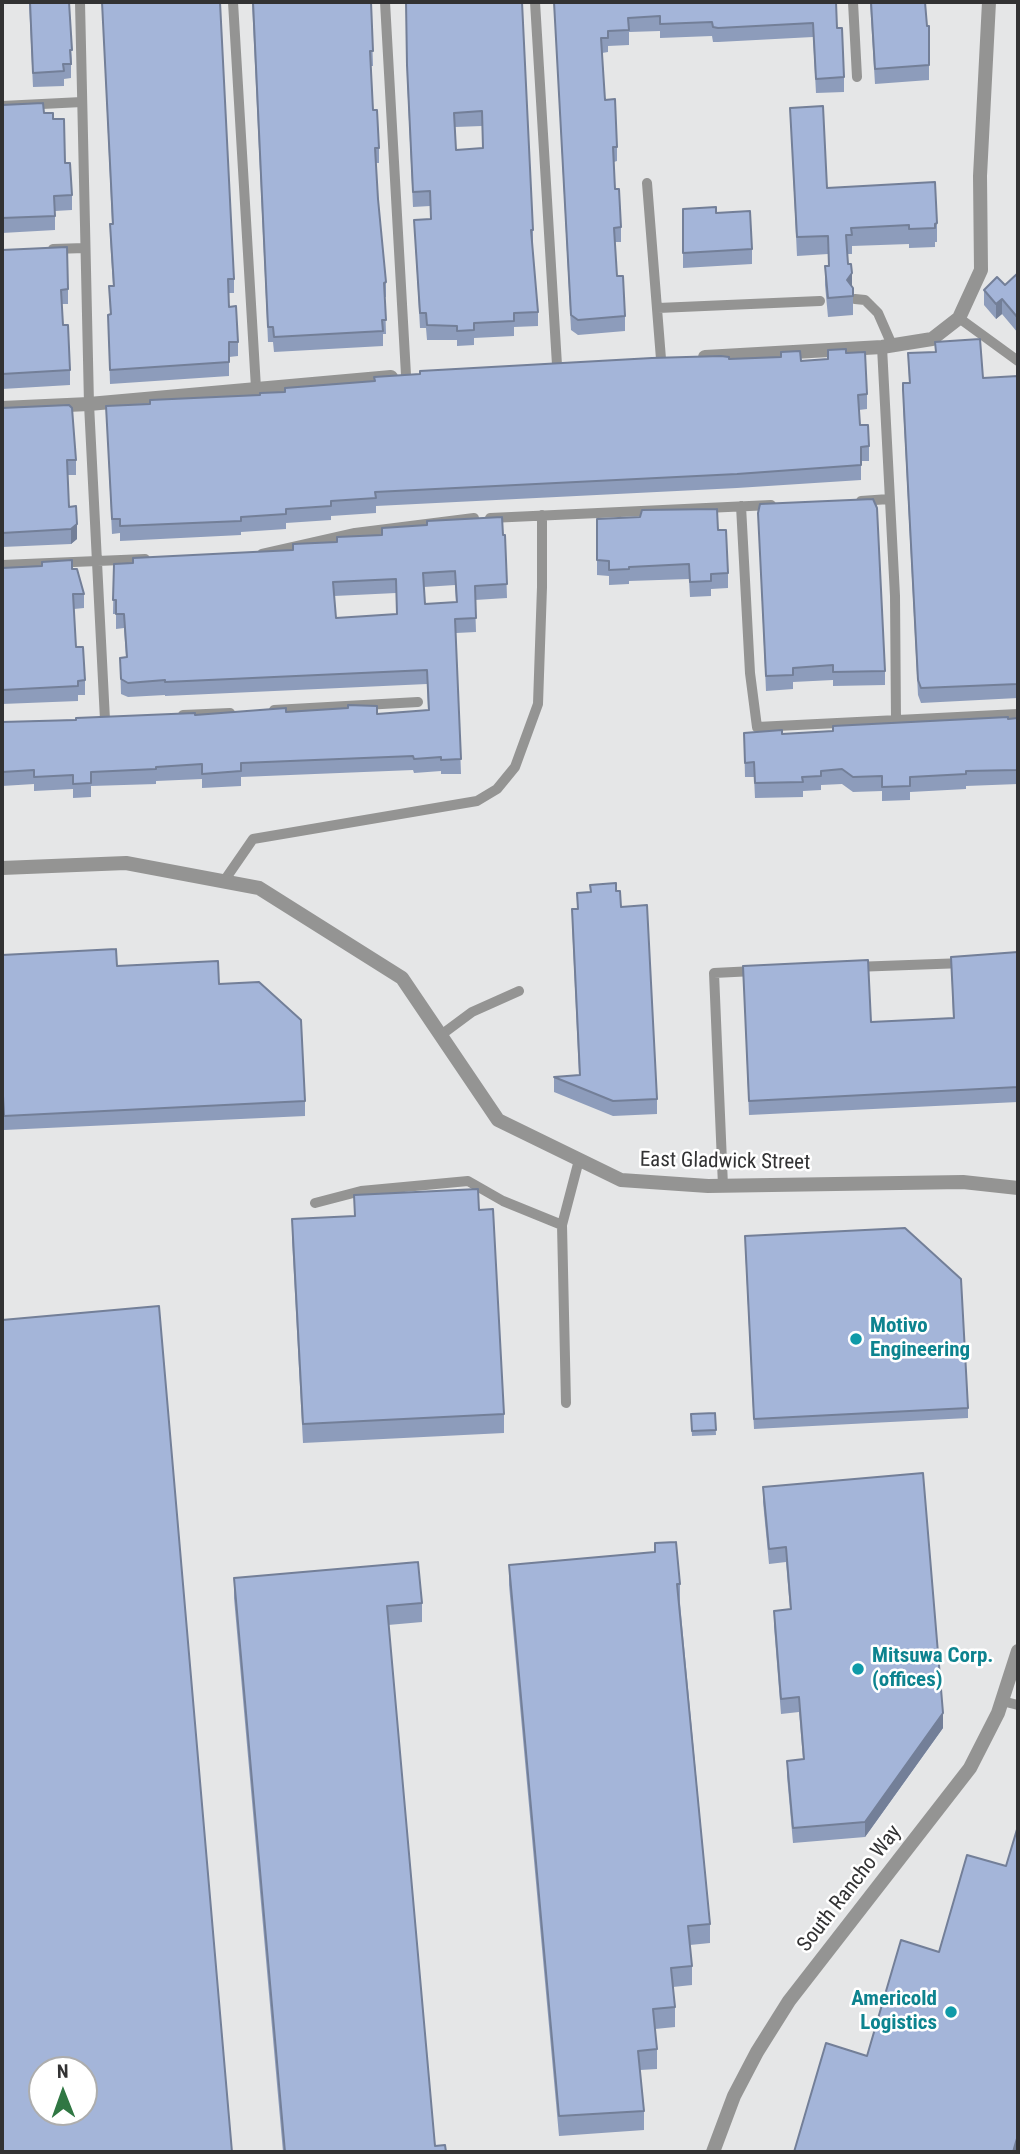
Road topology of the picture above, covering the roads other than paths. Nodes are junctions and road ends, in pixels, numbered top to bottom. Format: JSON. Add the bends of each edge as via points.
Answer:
{"nodes":[{"id":1,"x":80,"y":2,"type":"edge"},
{"id":2,"x":233,"y":2,"type":"edge"},
{"id":3,"x":385,"y":2,"type":"edge"},
{"id":4,"x":536,"y":2,"type":"edge"},
{"id":5,"x":853,"y":2,"type":"edge"},
{"id":6,"x":989,"y":2,"type":"edge"},
{"id":7,"x":857,"y":77,"type":"dead end"},
{"id":8,"x":82,"y":102,"type":"junction"},
{"id":9,"x":2,"y":106,"type":"edge"},
{"id":10,"x":646,"y":183,"type":"dead end"},
{"id":11,"x":85,"y":248,"type":"junction"},
{"id":12,"x":43,"y":250,"type":"edge"},
{"id":13,"x":855,"y":299,"type":"edge"},
{"id":14,"x":820,"y":300,"type":"dead end"},
{"id":15,"x":658,"y":308,"type":"junction"},
{"id":16,"x":960,"y":318,"type":"junction"},
{"id":17,"x":887,"y":346,"type":"junction"},
{"id":18,"x":668,"y":359,"type":"joint"},
{"id":19,"x":1018,"y":361,"type":"edge"},
{"id":20,"x":557,"y":365,"type":"edge"},
{"id":21,"x":412,"y":375,"type":"joint"},
{"id":22,"x":256,"y":388,"type":"junction"},
{"id":23,"x":89,"y":404,"type":"junction"},
{"id":24,"x":2,"y":408,"type":"edge"},
{"id":25,"x":889,"y":499,"type":"junction"},
{"id":26,"x":849,"y":501,"type":"edge"},
{"id":27,"x":781,"y":505,"type":"edge"},
{"id":28,"x":741,"y":506,"type":"junction"},
{"id":29,"x":542,"y":515,"type":"junction"},
{"id":30,"x":256,"y":555,"type":"edge"},
{"id":31,"x":163,"y":559,"type":"edge"},
{"id":32,"x":97,"y":561,"type":"junction"},
{"id":33,"x":2,"y":565,"type":"edge"},
{"id":34,"x":418,"y":702,"type":"dead end"},
{"id":35,"x":268,"y":710,"type":"edge"},
{"id":36,"x":241,"y":712,"type":"edge"},
{"id":37,"x":1018,"y":714,"type":"edge"},
{"id":38,"x":173,"y":716,"type":"edge"},
{"id":39,"x":118,"y":719,"type":"edge"},
{"id":40,"x":105,"y":720,"type":"junction"},
{"id":41,"x":896,"y":720,"type":"junction"},
{"id":42,"x":92,"y":721,"type":"edge"},
{"id":43,"x":2,"y":868,"type":"edge"},
{"id":44,"x":224,"y":881,"type":"junction"},
{"id":45,"x":977,"y":963,"type":"edge"},
{"id":46,"x":839,"y":968,"type":"edge"},
{"id":47,"x":770,"y":971,"type":"edge"},
{"id":48,"x":519,"y":991,"type":"dead end"},
{"id":49,"x":441,"y":1035,"type":"junction"},
{"id":50,"x":579,"y":1160,"type":"junction"},
{"id":51,"x":723,"y":1186,"type":"junction"},
{"id":52,"x":1018,"y":1188,"type":"edge"},
{"id":53,"x":315,"y":1203,"type":"dead end"},
{"id":54,"x":562,"y":1225,"type":"junction"},
{"id":55,"x":566,"y":1403,"type":"dead end"},
{"id":56,"x":1018,"y":1651,"type":"edge"},
{"id":57,"x":1002,"y":1701,"type":"junction"},
{"id":58,"x":1018,"y":1705,"type":"edge"},
{"id":59,"x":713,"y":2152,"type":"edge"}],
"edges":[{"from":1,"to":8,"type":"lane"},
{"from":2,"to":22,"type":"lane"},
{"from":3,"to":21,"type":"lane"},
{"from":4,"to":20,"type":"lane"},
{"from":5,"to":7,"type":"lane"},
{"from":6,"to":16,"type":"street","via":[[980,176],[981,270]]},
{"from":8,"to":9,"type":"lane"},
{"from":8,"to":11,"type":"lane"},
{"from":10,"to":15,"type":"lane"},
{"from":11,"to":12,"type":"lane"},
{"from":11,"to":23,"type":"lane"},
{"from":13,"to":17,"type":"lane","via":[[865,300],[878,313]]},
{"from":14,"to":15,"type":"lane"},
{"from":15,"to":18,"type":"lane"},
{"from":16,"to":17,"type":"street","via":[[932,339]]},
{"from":16,"to":19,"type":"lane"},
{"from":17,"to":18,"type":"street"},
{"from":17,"to":25,"type":"lane"},
{"from":21,"to":22,"type":"street"},
{"from":22,"to":23,"type":"street"},
{"from":23,"to":24,"type":"street"},
{"from":23,"to":32,"type":"lane"},
{"from":25,"to":26,"type":"lane"},
{"from":25,"to":41,"type":"lane"},
{"from":27,"to":28,"type":"lane"},
{"from":28,"to":29,"type":"lane"},
{"from":28,"to":41,"type":"lane","via":[[757,727]]},
{"from":29,"to":30,"type":"lane","via":[[457,519],[355,533]]},
{"from":29,"to":44,"type":"lane","via":[[538,704],[515,767],[498,789],[477,801],[253,839]]},
{"from":31,"to":32,"type":"lane"},
{"from":32,"to":33,"type":"lane"},
{"from":32,"to":40,"type":"lane"},
{"from":34,"to":35,"type":"lane"},
{"from":36,"to":38,"type":"lane"},
{"from":37,"to":41,"type":"lane"},
{"from":39,"to":40,"type":"lane"},
{"from":40,"to":42,"type":"lane"},
{"from":43,"to":44,"type":"street","name":"East Gladwick Street","via":[[126,863]]},
{"from":44,"to":49,"type":"street","name":"East Gladwick Street","via":[[259,888],[402,978]]},
{"from":45,"to":46,"type":"lane"},
{"from":47,"to":51,"type":"lane","via":[[715,973]]},
{"from":48,"to":49,"type":"lane","via":[[472,1012]]},
{"from":49,"to":50,"type":"street","name":"East Gladwick Street","via":[[498,1120]]},
{"from":50,"to":51,"type":"street","name":"East Gladwick Street","via":[[621,1180]]},
{"from":50,"to":54,"type":"lane"},
{"from":51,"to":52,"type":"street","name":"East Gladwick Street","via":[[963,1182]]},
{"from":53,"to":54,"type":"lane","via":[[361,1191],[468,1181]]},
{"from":54,"to":55,"type":"lane"},
{"from":56,"to":57,"type":"street","name":"South Rancho Way"},
{"from":57,"to":58,"type":"lane"},
{"from":57,"to":59,"type":"street","name":"South Rancho Way","via":[[970,1768],[789,2001],[734,2095]]}]}
